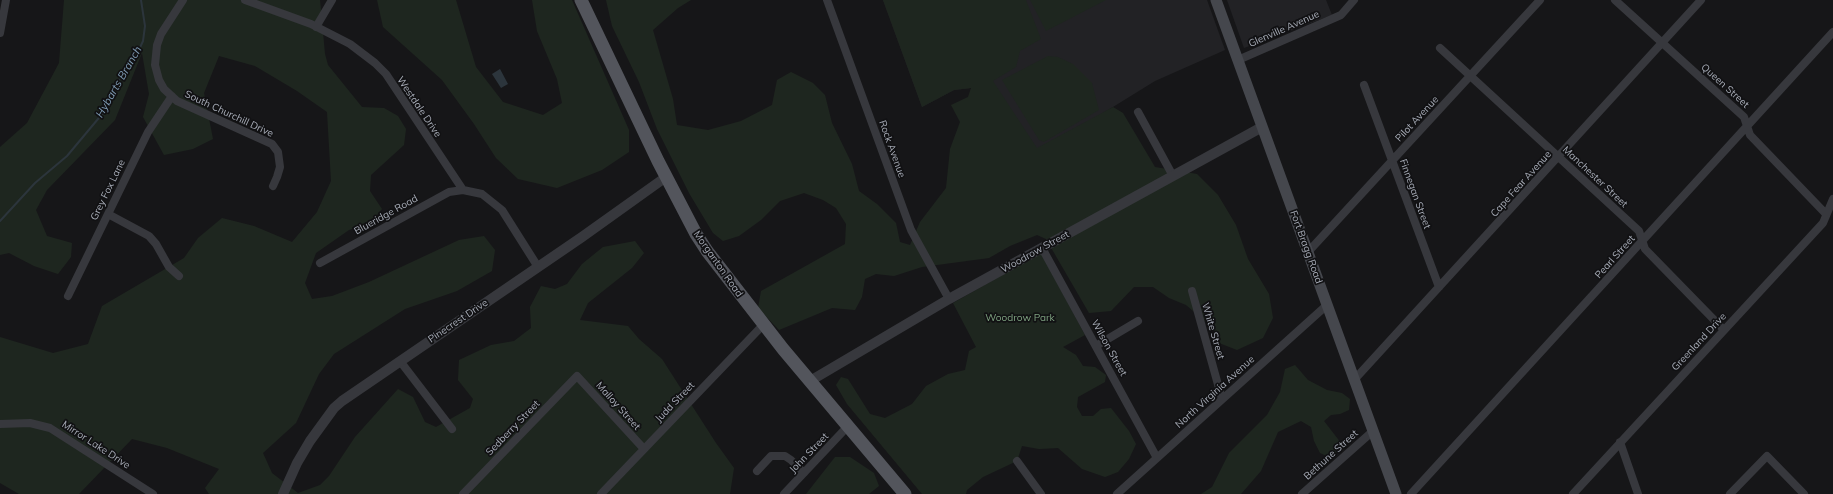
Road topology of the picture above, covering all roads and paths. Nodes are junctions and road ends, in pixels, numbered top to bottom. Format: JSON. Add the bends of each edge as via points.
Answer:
{"nodes":[{"id":1,"x":6,"y":0,"type":"edge"},
{"id":2,"x":183,"y":0,"type":"edge"},
{"id":3,"x":245,"y":0,"type":"edge"},
{"id":4,"x":332,"y":0,"type":"edge"},
{"id":5,"x":581,"y":0,"type":"edge"},
{"id":6,"x":827,"y":0,"type":"edge"},
{"id":7,"x":1216,"y":0,"type":"edge"},
{"id":8,"x":1354,"y":0,"type":"edge"},
{"id":9,"x":1540,"y":0,"type":"edge"},
{"id":10,"x":1615,"y":0,"type":"edge"},
{"id":11,"x":1701,"y":0,"type":"edge"},
{"id":12,"x":316,"y":27,"type":"junction"},
{"id":13,"x":1833,"y":32,"type":"edge"},
{"id":14,"x":0,"y":33,"type":"edge"},
{"id":15,"x":1662,"y":43,"type":"junction"},
{"id":16,"x":1440,"y":48,"type":"dead end"},
{"id":17,"x":1238,"y":60,"type":"junction"},
{"id":18,"x":1470,"y":76,"type":"junction"},
{"id":19,"x":1364,"y":85,"type":"dead end"},
{"id":20,"x":172,"y":96,"type":"junction"},
{"id":21,"x":1138,"y":112,"type":"dead end"},
{"id":22,"x":1262,"y":127,"type":"junction"},
{"id":23,"x":1747,"y":127,"type":"junction"},
{"id":24,"x":1558,"y":157,"type":"junction"},
{"id":25,"x":1392,"y":160,"type":"junction"},
{"id":26,"x":1173,"y":176,"type":"junction"},
{"id":27,"x":666,"y":177,"type":"junction"},
{"id":28,"x":272,"y":186,"type":"dead end"},
{"id":29,"x":463,"y":190,"type":"junction"},
{"id":30,"x":1833,"y":199,"type":"edge"},
{"id":31,"x":108,"y":214,"type":"junction"},
{"id":32,"x":1826,"y":214,"type":"junction"},
{"id":33,"x":1642,"y":241,"type":"junction"},
{"id":34,"x":1042,"y":248,"type":"junction"},
{"id":35,"x":1308,"y":252,"type":"junction"},
{"id":36,"x":320,"y":263,"type":"dead end"},
{"id":37,"x":538,"y":267,"type":"junction"},
{"id":38,"x":180,"y":276,"type":"dead end"},
{"id":39,"x":1439,"y":287,"type":"junction"},
{"id":40,"x":1192,"y":291,"type":"dead end"},
{"id":41,"x":68,"y":296,"type":"dead end"},
{"id":42,"x":949,"y":299,"type":"junction"},
{"id":43,"x":1327,"y":305,"type":"junction"},
{"id":44,"x":1138,"y":321,"type":"dead end"},
{"id":45,"x":763,"y":325,"type":"junction"},
{"id":46,"x":1724,"y":330,"type":"junction"},
{"id":47,"x":1096,"y":346,"type":"junction"},
{"id":48,"x":400,"y":361,"type":"junction"},
{"id":49,"x":577,"y":376,"type":"joint"},
{"id":50,"x":1354,"y":380,"type":"junction"},
{"id":51,"x":810,"y":381,"type":"junction"},
{"id":52,"x":1222,"y":399,"type":"junction"},
{"id":53,"x":0,"y":424,"type":"edge"},
{"id":54,"x":848,"y":426,"type":"junction"},
{"id":55,"x":452,"y":429,"type":"dead end"},
{"id":56,"x":1373,"y":431,"type":"junction"},
{"id":57,"x":1620,"y":442,"type":"junction"},
{"id":58,"x":644,"y":449,"type":"junction"},
{"id":59,"x":1157,"y":458,"type":"junction"},
{"id":60,"x":1017,"y":461,"type":"dead end"},
{"id":61,"x":757,"y":471,"type":"dead end"},
{"id":62,"x":804,"y":473,"type":"junction"},
{"id":63,"x":154,"y":494,"type":"edge"},
{"id":64,"x":283,"y":494,"type":"edge"},
{"id":65,"x":463,"y":494,"type":"edge"},
{"id":66,"x":601,"y":494,"type":"edge"},
{"id":67,"x":784,"y":494,"type":"edge"},
{"id":68,"x":906,"y":494,"type":"edge"},
{"id":69,"x":1041,"y":494,"type":"edge"},
{"id":70,"x":1118,"y":494,"type":"edge"},
{"id":71,"x":1302,"y":494,"type":"edge"},
{"id":72,"x":1396,"y":494,"type":"edge"},
{"id":73,"x":1411,"y":494,"type":"edge"},
{"id":74,"x":1573,"y":494,"type":"edge"},
{"id":75,"x":1638,"y":494,"type":"edge"},
{"id":76,"x":1730,"y":494,"type":"edge"},
{"id":77,"x":1804,"y":494,"type":"edge"}],
"edges":[{"from":1,"to":14,"type":"street"},
{"from":2,"to":20,"type":"street","name":"South Churchill Drive","via":[[161,34],[155,55],[159,80]]},
{"from":3,"to":12,"type":"street","name":"Westdale Drive"},
{"from":4,"to":12,"type":"street"},
{"from":5,"to":27,"type":"main road","name":"Morganton Road"},
{"from":6,"to":42,"type":"street","name":"Rock Avenue","via":[[911,230]]},
{"from":7,"to":17,"type":"main road","name":"Fort Bragg Road"},
{"from":8,"to":17,"type":"street","name":"Glenville Avenue","via":[[1341,15]]},
{"from":9,"to":18,"type":"street","name":"Pilot Avenue"},
{"from":10,"to":15,"type":"street","name":"Queen Street"},
{"from":11,"to":15,"type":"street","name":"Cape Fear Avenue"},
{"from":12,"to":29,"type":"street","name":"Westdale Drive","via":[[363,53],[386,74]]},
{"from":13,"to":23,"type":"street","name":"Pearl Street"},
{"from":15,"to":23,"type":"street","name":"Queen Street","via":[[1744,117]]},
{"from":15,"to":24,"type":"street","name":"Cape Fear Avenue"},
{"from":16,"to":18,"type":"street","name":"Manchester Street"},
{"from":17,"to":22,"type":"main road","name":"Fort Bragg Road"},
{"from":18,"to":24,"type":"street","name":"Manchester Street"},
{"from":18,"to":25,"type":"street","name":"Pilot Avenue"},
{"from":19,"to":25,"type":"street","name":"Finnegan Street"},
{"from":20,"to":28,"type":"street","name":"South Churchill Drive","via":[[186,106],[272,144],[278,152],[280,167]]},
{"from":20,"to":31,"type":"street","name":"Grey Fox Lane","via":[[148,132]]},
{"from":21,"to":26,"type":"street"},
{"from":22,"to":26,"type":"street","name":"Woodrow Street"},
{"from":22,"to":35,"type":"main road","name":"Fort Bragg Road"},
{"from":23,"to":32,"type":"street","name":"Queen Street","via":[[1750,135]]},
{"from":23,"to":33,"type":"street","name":"Pearl Street"},
{"from":24,"to":33,"type":"street","name":"Manchester Street","via":[[1638,231]]},
{"from":24,"to":39,"type":"street","name":"Cape Fear Avenue"},
{"from":25,"to":35,"type":"street","name":"Pilot Avenue"},
{"from":25,"to":39,"type":"street","name":"Finnegan Street"},
{"from":26,"to":34,"type":"street","name":"Woodrow Street"},
{"from":27,"to":37,"type":"street","name":"Pinecrest Drive"},
{"from":27,"to":45,"type":"main road","name":"Morganton Road","via":[[707,252]]},
{"from":29,"to":36,"type":"street","name":"Blueridge Road","via":[[449,192]]},
{"from":29,"to":37,"type":"street","via":[[482,194],[502,210]]},
{"from":30,"to":32,"type":"street","name":"Greenland Drive"},
{"from":31,"to":38,"type":"street","via":[[149,236],[169,267]]},
{"from":31,"to":41,"type":"street","name":"Grey Fox Lane"},
{"from":32,"to":46,"type":"street","name":"Greenland Drive","via":[[1823,223]]},
{"from":33,"to":46,"type":"street","name":"Manchester Street","via":[[1645,249]]},
{"from":33,"to":73,"type":"street","name":"Pearl Street"},
{"from":34,"to":42,"type":"street","name":"Woodrow Street"},
{"from":34,"to":47,"type":"street","name":"Wilson Street"},
{"from":35,"to":43,"type":"main road","name":"Fort Bragg Road"},
{"from":37,"to":48,"type":"street","name":"Pinecrest Drive"},
{"from":39,"to":50,"type":"street","name":"Cape Fear Avenue"},
{"from":40,"to":52,"type":"street","name":"White Street"},
{"from":42,"to":51,"type":"street","name":"Woodrow Street"},
{"from":43,"to":50,"type":"main road","name":"Fort Bragg Road"},
{"from":43,"to":52,"type":"street","name":"North Virginia Avenue"},
{"from":44,"to":47,"type":"street"},
{"from":45,"to":51,"type":"main road","name":"Morganton Road"},
{"from":45,"to":58,"type":"street","name":"Judd Street"},
{"from":46,"to":57,"type":"street","name":"Greenland Drive"},
{"from":47,"to":59,"type":"street","name":"Wilson Street"},
{"from":48,"to":55,"type":"street"},
{"from":48,"to":64,"type":"street","name":"Pinecrest Drive","via":[[334,408],[310,441]]},
{"from":49,"to":58,"type":"street","name":"Malloy Street"},
{"from":49,"to":65,"type":"street","name":"Sedberry Street"},
{"from":50,"to":56,"type":"main road","name":"Fort Bragg Road"},
{"from":51,"to":54,"type":"main road","name":"Morganton Road"},
{"from":52,"to":59,"type":"street","name":"North Virginia Avenue"},
{"from":53,"to":63,"type":"street","name":"Mirror Lake Drive","via":[[30,423],[50,428]]},
{"from":54,"to":62,"type":"street","name":"John Street"},
{"from":54,"to":68,"type":"main road","name":"Morganton Road"},
{"from":56,"to":71,"type":"street","name":"Bethune Street"},
{"from":56,"to":72,"type":"main road","name":"Fort Bragg Road"},
{"from":57,"to":74,"type":"street","name":"Greenland Drive"},
{"from":57,"to":75,"type":"street"},
{"from":58,"to":66,"type":"street","name":"Judd Street"},
{"from":59,"to":70,"type":"street","name":"North Virginia Avenue"},
{"from":60,"to":69,"type":"street"},
{"from":61,"to":62,"type":"street","via":[[771,456],[784,456]]},
{"from":62,"to":67,"type":"street","name":"John Street"},
{"from":76,"to":77,"type":"street","via":[[1767,456]]}]}
